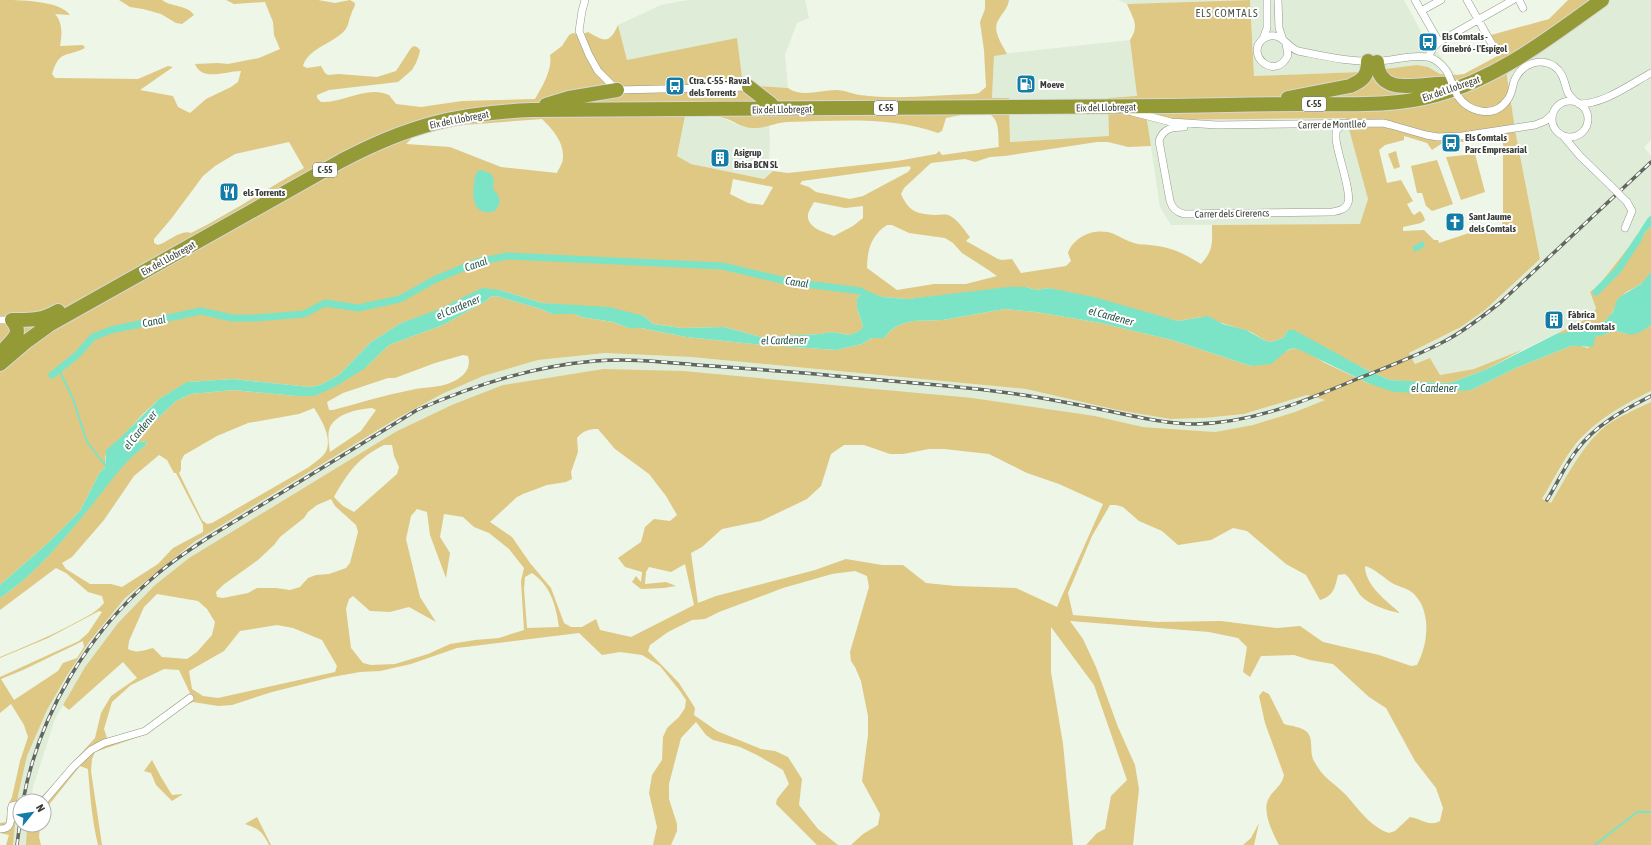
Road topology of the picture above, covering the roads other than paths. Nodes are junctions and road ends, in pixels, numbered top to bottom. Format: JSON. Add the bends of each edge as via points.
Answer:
{"nodes":[{"id":1,"x":585,"y":0,"type":"edge"},
{"id":2,"x":1267,"y":0,"type":"edge"},
{"id":3,"x":1278,"y":0,"type":"edge"},
{"id":4,"x":1415,"y":0,"type":"edge"},
{"id":5,"x":1441,"y":0,"type":"edge"},
{"id":6,"x":1467,"y":0,"type":"edge"},
{"id":7,"x":1513,"y":0,"type":"edge"},
{"id":8,"x":1519,"y":0,"type":"edge"},
{"id":9,"x":1591,"y":0,"type":"edge"},
{"id":10,"x":1602,"y":0,"type":"edge"},
{"id":11,"x":1523,"y":8,"type":"dead end"},
{"id":12,"x":1421,"y":11,"type":"junction"},
{"id":13,"x":1478,"y":20,"type":"junction"},
{"id":14,"x":1263,"y":39,"type":"junction"},
{"id":15,"x":1285,"y":42,"type":"junction"},
{"id":16,"x":1439,"y":42,"type":"junction"},
{"id":17,"x":1493,"y":46,"type":"dead end"},
{"id":18,"x":1298,"y":51,"type":"junction"},
{"id":19,"x":1288,"y":56,"type":"junction"},
{"id":20,"x":1428,"y":57,"type":"junction"},
{"id":21,"x":1373,"y":68,"type":"junction"},
{"id":22,"x":1651,"y":73,"type":"edge"},
{"id":23,"x":1566,"y":84,"type":"junction"},
{"id":24,"x":1452,"y":85,"type":"junction"},
{"id":25,"x":749,"y":87,"type":"joint"},
{"id":26,"x":617,"y":90,"type":"junction"},
{"id":27,"x":1283,"y":99,"type":"junction"},
{"id":28,"x":1602,"y":99,"type":"junction"},
{"id":29,"x":1578,"y":103,"type":"junction"},
{"id":30,"x":771,"y":104,"type":"junction"},
{"id":31,"x":1559,"y":104,"type":"junction"},
{"id":32,"x":546,"y":105,"type":"junction"},
{"id":33,"x":1128,"y":111,"type":"dead end"},
{"id":34,"x":1552,"y":115,"type":"junction"},
{"id":35,"x":1588,"y":117,"type":"junction"},
{"id":36,"x":1207,"y":124,"type":"junction"},
{"id":37,"x":1342,"y":124,"type":"junction"},
{"id":38,"x":1319,"y":125,"type":"junction"},
{"id":39,"x":1535,"y":125,"type":"junction"},
{"id":40,"x":1555,"y":131,"type":"junction"},
{"id":41,"x":1581,"y":134,"type":"junction"},
{"id":42,"x":1563,"y":137,"type":"junction"},
{"id":43,"x":1336,"y":139,"type":"junction"},
{"id":44,"x":1580,"y":156,"type":"junction"},
{"id":45,"x":1625,"y":228,"type":"dead end"},
{"id":46,"x":70,"y":309,"type":"junction"},
{"id":47,"x":6,"y":320,"type":"edge"},
{"id":48,"x":0,"y":357,"type":"edge"},
{"id":49,"x":0,"y":364,"type":"edge"},
{"id":50,"x":190,"y":698,"type":"dead end"},
{"id":51,"x":51,"y":793,"type":"edge"},
{"id":52,"x":12,"y":806,"type":"edge"},
{"id":53,"x":0,"y":828,"type":"edge"}],
"edges":[{"from":1,"to":26,"type":"street","via":[[580,31],[598,71]]},
{"from":2,"to":14,"type":"street","via":[[1267,28]]},
{"from":3,"to":15,"type":"street","via":[[1279,28]]},
{"from":4,"to":12,"type":"street"},
{"from":5,"to":12,"type":"street"},
{"from":6,"to":13,"type":"street"},
{"from":7,"to":13,"type":"street"},
{"from":8,"to":11,"type":"street"},
{"from":9,"to":24,"type":"highway","name":"Eix del Llobregat","number":"C-55","via":[[1533,42]]},
{"from":10,"to":49,"type":"highway","name":"Eix del Llobregat","number":"C-55","via":[[1536,47],[1490,74],[1438,95],[1396,103],[532,110],[481,113],[438,122],[410,129],[341,161],[49,325]]},
{"from":12,"to":16,"type":"street"},
{"from":13,"to":16,"type":"street"},
{"from":13,"to":17,"type":"street"},
{"from":14,"to":15,"type":"street","via":[[1272,36]]},
{"from":14,"to":19,"type":"street","via":[[1257,51],[1264,64],[1276,66]]},
{"from":15,"to":18,"type":"street"},
{"from":15,"to":19,"type":"street"},
{"from":16,"to":20,"type":"street","via":[[1432,48]]},
{"from":18,"to":19,"type":"street"},
{"from":18,"to":21,"type":"street","via":[[1351,60]]},
{"from":20,"to":21,"type":"street","via":[[1418,56]]},
{"from":20,"to":24,"type":"street","via":[[1439,63]]},
{"from":21,"to":24,"type":"highway","via":[[1387,83],[1394,85],[1439,82]]},
{"from":21,"to":27,"type":"highway","via":[[1364,79],[1350,86]]},
{"from":22,"to":28,"type":"street"},
{"from":23,"to":24,"type":"street","via":[[1558,70],[1539,61],[1521,69],[1506,103],[1482,112],[1471,109]]},
{"from":23,"to":29,"type":"street","via":[[1569,94]]},
{"from":23,"to":31,"type":"street","via":[[1565,93]]},
{"from":24,"to":27,"type":"highway","name":"Eix del Llobregat","number":"C-55","via":[[1396,96]]},
{"from":25,"to":26,"type":"street"},
{"from":25,"to":30,"type":"highway"},
{"from":26,"to":32,"type":"highway","via":[[568,98]]},
{"from":27,"to":30,"type":"highway","name":"Eix del Llobregat","number":"C-55"},
{"from":28,"to":29,"type":"street","via":[[1590,104]]},
{"from":28,"to":35,"type":"street","via":[[1591,109]]},
{"from":29,"to":31,"type":"street","via":[[1566,101]]},
{"from":29,"to":35,"type":"street"},
{"from":30,"to":32,"type":"highway","name":"Eix del Llobregat","number":"C-55"},
{"from":31,"to":34,"type":"street"},
{"from":32,"to":46,"type":"highway","name":"Eix del Llobregat","number":"C-55","via":[[500,106],[456,112],[405,126],[374,138]]},
{"from":33,"to":36,"type":"street","name":"Carrer de Montlleó","via":[[1171,122]]},
{"from":34,"to":39,"type":"street","name":"Carrer de Montlleó"},
{"from":34,"to":40,"type":"street"},
{"from":35,"to":41,"type":"street","via":[[1586,128]]},
{"from":36,"to":38,"type":"street","name":"Carrer de Montlleó"},
{"from":36,"to":43,"type":"street","name":"Carrer dels Cirerencs","via":[[1171,128],[1163,133],[1160,140],[1171,205],[1182,214],[1342,210],[1349,198]]},
{"from":37,"to":38,"type":"street","name":"Carrer de Montlleó"},
{"from":37,"to":39,"type":"street","name":"Carrer de Montlleó","via":[[1392,124],[1438,137]]},
{"from":37,"to":43,"type":"street","via":[[1336,131]]},
{"from":38,"to":43,"type":"street","via":[[1326,127]]},
{"from":39,"to":40,"type":"street","name":"Carrer de Montlleó","via":[[1546,126]]},
{"from":40,"to":42,"type":"street"},
{"from":41,"to":42,"type":"street","via":[[1572,138]]},
{"from":41,"to":44,"type":"street","via":[[1576,144]]},
{"from":42,"to":44,"type":"street"},
{"from":44,"to":45,"type":"street","bridge":true,"via":[[1627,202],[1632,211]]},
{"from":46,"to":47,"type":"highway","via":[[61,309],[47,318],[38,320]]},
{"from":46,"to":48,"type":"highway","name":"Eix del Llobregat","number":"C-55","via":[[24,337]]},
{"from":47,"to":48,"type":"highway","via":[[17,328],[17,332]]},
{"from":50,"to":51,"type":"street","via":[[145,731],[104,743],[91,750]]},
{"from":52,"to":53,"type":"street","via":[[9,827]]}]}
